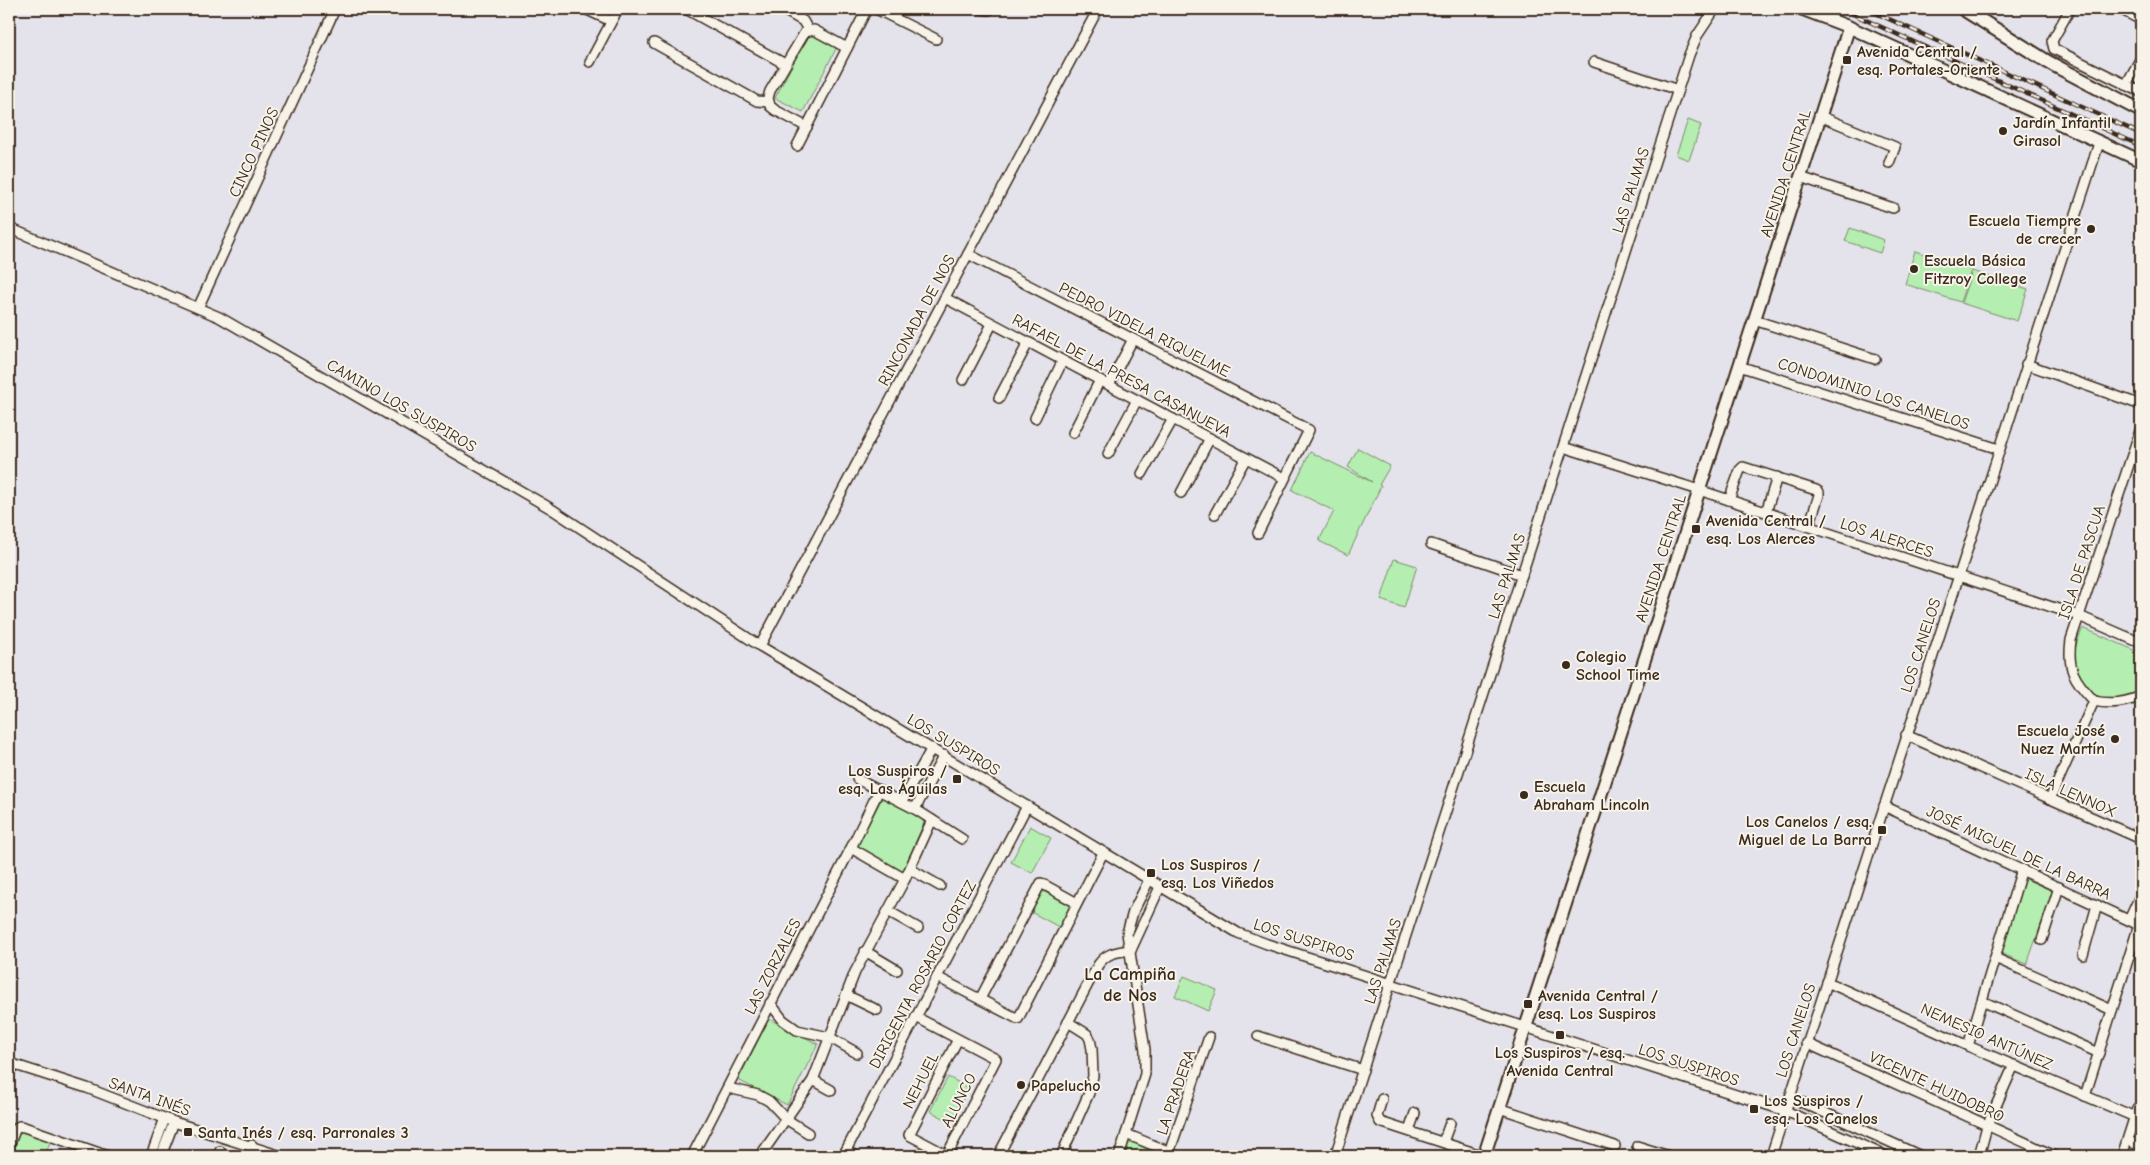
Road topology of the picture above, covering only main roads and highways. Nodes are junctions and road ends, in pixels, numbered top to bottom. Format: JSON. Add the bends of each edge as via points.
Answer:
{"nodes":[{"id":1,"x":1963,"y":9,"type":"edge"},
{"id":2,"x":2141,"y":111,"type":"edge"}],
"edges":[{"from":1,"to":2,"type":"main road","via":[[2048,62]]}]}
